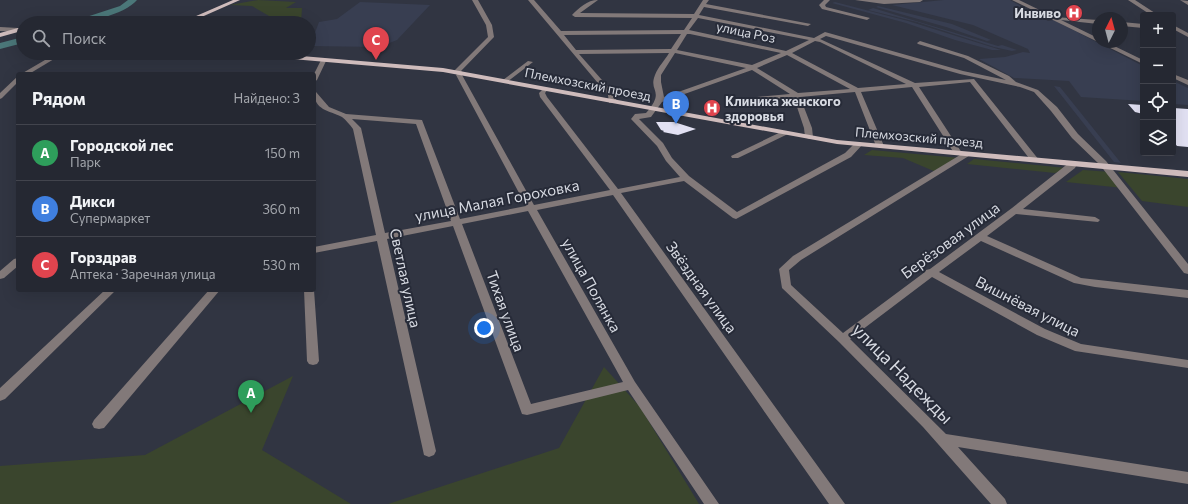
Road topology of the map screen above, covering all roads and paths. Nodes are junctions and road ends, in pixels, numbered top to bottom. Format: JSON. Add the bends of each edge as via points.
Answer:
{"nodes":[{"id":1,"x":237,"y":0,"type":"edge"},
{"id":2,"x":475,"y":0,"type":"edge"},
{"id":3,"x":531,"y":0,"type":"edge"},
{"id":4,"x":596,"y":0,"type":"edge"},
{"id":5,"x":827,"y":0,"type":"edge"},
{"id":6,"x":858,"y":0,"type":"edge"},
{"id":7,"x":903,"y":0,"type":"edge"},
{"id":8,"x":920,"y":0,"type":"edge"},
{"id":9,"x":1015,"y":0,"type":"edge"},
{"id":10,"x":1131,"y":0,"type":"edge"},
{"id":11,"x":1183,"y":0,"type":"edge"},
{"id":12,"x":704,"y":2,"type":"edge"},
{"id":13,"x":1188,"y":3,"type":"edge"},
{"id":14,"x":1150,"y":12,"type":"edge"},
{"id":15,"x":695,"y":15,"type":"junction"},
{"id":16,"x":199,"y":16,"type":"edge"},
{"id":17,"x":1050,"y":17,"type":"junction"},
{"id":18,"x":867,"y":18,"type":"dead end"},
{"id":19,"x":1092,"y":21,"type":"edge"},
{"id":20,"x":808,"y":24,"type":"dead end"},
{"id":21,"x":1128,"y":25,"type":"edge"},
{"id":22,"x":1140,"y":26,"type":"edge"},
{"id":23,"x":1176,"y":28,"type":"edge"},
{"id":24,"x":0,"y":29,"type":"edge"},
{"id":25,"x":1176,"y":29,"type":"edge"},
{"id":26,"x":1188,"y":30,"type":"edge"},
{"id":27,"x":16,"y":31,"type":"edge"},
{"id":28,"x":16,"y":32,"type":"edge"},
{"id":29,"x":686,"y":32,"type":"junction"},
{"id":30,"x":561,"y":33,"type":"junction"},
{"id":31,"x":0,"y":35,"type":"edge"},
{"id":32,"x":1188,"y":35,"type":"edge"},
{"id":33,"x":1092,"y":37,"type":"edge"},
{"id":34,"x":817,"y":39,"type":"junction"},
{"id":35,"x":920,"y":43,"type":"dead end"},
{"id":36,"x":1114,"y":48,"type":"edge"},
{"id":37,"x":673,"y":51,"type":"junction"},
{"id":38,"x":576,"y":52,"type":"junction"},
{"id":39,"x":788,"y":53,"type":"junction"},
{"id":40,"x":316,"y":59,"type":"edge"},
{"id":41,"x":49,"y":60,"type":"edge"},
{"id":42,"x":323,"y":60,"type":"junction"},
{"id":43,"x":1140,"y":61,"type":"edge"},
{"id":44,"x":530,"y":62,"type":"dead end"},
{"id":45,"x":751,"y":67,"type":"junction"},
{"id":46,"x":28,"y":72,"type":"edge"},
{"id":47,"x":458,"y":72,"type":"junction"},
{"id":48,"x":316,"y":76,"type":"edge"},
{"id":49,"x":1176,"y":77,"type":"edge"},
{"id":50,"x":16,"y":80,"type":"edge"},
{"id":51,"x":505,"y":81,"type":"junction"},
{"id":52,"x":1188,"y":83,"type":"edge"},
{"id":53,"x":1014,"y":84,"type":"junction"},
{"id":54,"x":913,"y":85,"type":"junction"},
{"id":55,"x":545,"y":89,"type":"junction"},
{"id":56,"x":857,"y":90,"type":"junction"},
{"id":57,"x":316,"y":96,"type":"edge"},
{"id":58,"x":796,"y":96,"type":"junction"},
{"id":59,"x":0,"y":97,"type":"edge"},
{"id":60,"x":757,"y":99,"type":"dead end"},
{"id":61,"x":660,"y":100,"type":"junction"},
{"id":62,"x":612,"y":101,"type":"junction"},
{"id":63,"x":654,"y":109,"type":"junction"},
{"id":64,"x":345,"y":116,"type":"junction"},
{"id":65,"x":786,"y":133,"type":"junction"},
{"id":66,"x":809,"y":137,"type":"junction"},
{"id":67,"x":859,"y":144,"type":"junction"},
{"id":68,"x":880,"y":146,"type":"junction"},
{"id":69,"x":963,"y":154,"type":"junction"},
{"id":70,"x":735,"y":156,"type":"dead end"},
{"id":71,"x":1035,"y":160,"type":"junction"},
{"id":72,"x":1073,"y":164,"type":"junction"},
{"id":73,"x":1106,"y":167,"type":"junction"},
{"id":74,"x":1188,"y":174,"type":"edge"},
{"id":75,"x":686,"y":178,"type":"junction"},
{"id":76,"x":615,"y":191,"type":"junction"},
{"id":77,"x":531,"y":208,"type":"junction"},
{"id":78,"x":1016,"y":211,"type":"junction"},
{"id":79,"x":1095,"y":220,"type":"dead end"},
{"id":80,"x":457,"y":222,"type":"junction"},
{"id":81,"x":382,"y":236,"type":"junction"},
{"id":82,"x":979,"y":236,"type":"junction"},
{"id":83,"x":316,"y":250,"type":"edge"},
{"id":84,"x":16,"y":263,"type":"edge"},
{"id":85,"x":1188,"y":271,"type":"edge"},
{"id":86,"x":930,"y":272,"type":"junction"},
{"id":87,"x":0,"y":276,"type":"edge"},
{"id":88,"x":110,"y":292,"type":"edge"},
{"id":89,"x":213,"y":292,"type":"edge"},
{"id":90,"x":309,"y":292,"type":"edge"},
{"id":91,"x":1188,"y":294,"type":"edge"},
{"id":92,"x":843,"y":339,"type":"junction"},
{"id":93,"x":313,"y":361,"type":"dead end"},
{"id":94,"x":1188,"y":364,"type":"edge"},
{"id":95,"x":631,"y":385,"type":"junction"},
{"id":96,"x":0,"y":396,"type":"edge"},
{"id":97,"x":99,"y":424,"type":"dead end"},
{"id":98,"x":944,"y":439,"type":"junction"},
{"id":99,"x":429,"y":451,"type":"dead end"},
{"id":100,"x":1188,"y":478,"type":"edge"},
{"id":101,"x":712,"y":504,"type":"edge"},
{"id":102,"x":838,"y":504,"type":"edge"},
{"id":103,"x":1000,"y":504,"type":"edge"}],
"edges":[{"from":1,"to":16,"type":"main road"},
{"from":2,"to":47,"type":"street","via":[[490,27],[491,37]]},
{"from":3,"to":30,"type":"street"},
{"from":4,"to":15,"type":"street","via":[[575,14]]},
{"from":5,"to":18,"type":"street","via":[[822,5],[824,8]]},
{"from":6,"to":7,"type":"street"},
{"from":7,"to":8,"type":"street"},
{"from":9,"to":17,"type":"street"},
{"from":10,"to":14,"type":"street"},
{"from":11,"to":13,"type":"street"},
{"from":12,"to":15,"type":"street"},
{"from":12,"to":20,"type":"street"},
{"from":15,"to":29,"type":"street"},
{"from":15,"to":34,"type":"street"},
{"from":17,"to":19,"type":"street"},
{"from":17,"to":33,"type":"street"},
{"from":21,"to":22,"type":"street"},
{"from":23,"to":26,"type":"street"},
{"from":24,"to":27,"type":"street"},
{"from":25,"to":32,"type":"street"},
{"from":28,"to":31,"type":"main road"},
{"from":29,"to":30,"type":"street","name":"улица Роз"},
{"from":29,"to":37,"type":"street"},
{"from":29,"to":39,"type":"street","name":"улица Роз"},
{"from":30,"to":38,"type":"street"},
{"from":34,"to":39,"type":"street"},
{"from":34,"to":53,"type":"street","via":[[825,34],[962,73]]},
{"from":34,"to":54,"type":"street"},
{"from":35,"to":53,"type":"street","via":[[970,59],[1009,78]]},
{"from":36,"to":43,"type":"street"},
{"from":37,"to":38,"type":"street"},
{"from":37,"to":45,"type":"street"},
{"from":37,"to":61,"type":"street","via":[[657,76]]},
{"from":38,"to":62,"type":"street","via":[[611,94]]},
{"from":39,"to":45,"type":"street"},
{"from":39,"to":56,"type":"street","name":"улица Роз"},
{"from":40,"to":42,"type":"main road"},
{"from":41,"to":46,"type":"street"},
{"from":42,"to":47,"type":"main road","name":"Племхозский проезд","via":[[415,66]]},
{"from":42,"to":48,"type":"street"},
{"from":44,"to":51,"type":"street"},
{"from":45,"to":58,"type":"street"},
{"from":45,"to":61,"type":"street"},
{"from":47,"to":51,"type":"main road","name":"Племхозский проезд"},
{"from":47,"to":77,"type":"street","name":"улица Полянка"},
{"from":49,"to":52,"type":"street"},
{"from":50,"to":59,"type":"street"},
{"from":51,"to":55,"type":"main road","name":"Племхозский проезд"},
{"from":53,"to":73,"type":"street","via":[[1040,94]]},
{"from":54,"to":56,"type":"street"},
{"from":54,"to":69,"type":"street"},
{"from":54,"to":71,"type":"street","via":[[974,81]]},
{"from":55,"to":62,"type":"main road","name":"Племхозский проезд"},
{"from":55,"to":76,"type":"street","name":"Звёздная улица","via":[[542,92],[543,96]]},
{"from":56,"to":58,"type":"street"},
{"from":56,"to":68,"type":"street"},
{"from":57,"to":64,"type":"street","via":[[326,109]]},
{"from":58,"to":60,"type":"street"},
{"from":58,"to":66,"type":"street"},
{"from":61,"to":63,"type":"street"},
{"from":62,"to":63,"type":"main road","name":"Племхозский проезд"},
{"from":63,"to":65,"type":"main road","name":"Племхозский проезд"},
{"from":63,"to":75,"type":"street","via":[[648,115],[637,116],[636,120]]},
{"from":64,"to":80,"type":"street","name":"Тихая улица","via":[[419,122]]},
{"from":64,"to":81,"type":"street","name":"Светлая улица","via":[[357,128]]},
{"from":65,"to":66,"type":"main road","name":"Племхозский проезд"},
{"from":65,"to":70,"type":"street"},
{"from":66,"to":67,"type":"main road","name":"Племхозский проезд"},
{"from":67,"to":68,"type":"main road","name":"Племхозский проезд"},
{"from":67,"to":75,"type":"street","via":[[848,155],[736,216]]},
{"from":68,"to":69,"type":"main road","name":"Племхозский проезд"},
{"from":69,"to":71,"type":"main road","name":"Племхозский проезд"},
{"from":69,"to":92,"type":"street","name":"улица Надежды","via":[[797,258],[784,269],[786,286]]},
{"from":71,"to":72,"type":"main road","name":"Племхозский проезд"},
{"from":72,"to":73,"type":"main road","name":"Племхозский проезд"},
{"from":72,"to":78,"type":"street","name":"Берёзовая улица"},
{"from":73,"to":74,"type":"main road","name":"Племхозский проезд"},
{"from":73,"to":85,"type":"street"},
{"from":75,"to":76,"type":"street","name":"улица Малая Гороховка"},
{"from":76,"to":77,"type":"street","name":"улица Малая Гороховка"},
{"from":76,"to":102,"type":"street","name":"Звёздная улица"},
{"from":77,"to":80,"type":"street","name":"улица Малая Гороховка"},
{"from":77,"to":95,"type":"street","name":"улица Полянка"},
{"from":78,"to":79,"type":"street"},
{"from":78,"to":82,"type":"street","name":"Берёзовая улица"},
{"from":80,"to":81,"type":"street","name":"улица Малая Гороховка"},
{"from":80,"to":95,"type":"street","name":"Тихая улица","via":[[527,410]]},
{"from":81,"to":83,"type":"street","name":"улица Малая Гороховка"},
{"from":81,"to":99,"type":"street","name":"Светлая улица"},
{"from":82,"to":86,"type":"street","name":"Берёзовая улица"},
{"from":82,"to":91,"type":"street","via":[[1078,281]]},
{"from":84,"to":87,"type":"street"},
{"from":86,"to":92,"type":"street","name":"Берёзовая улица"},
{"from":86,"to":94,"type":"street","name":"Вишнёвая улица","via":[[1041,332],[1079,348]]},
{"from":88,"to":96,"type":"street"},
{"from":89,"to":97,"type":"street"},
{"from":90,"to":93,"type":"street"},
{"from":92,"to":98,"type":"street","name":"улица Надежды"},
{"from":95,"to":101,"type":"street","name":"улица Полянка"},
{"from":98,"to":100,"type":"street"},
{"from":98,"to":103,"type":"street","name":"улица Надежды"}]}
